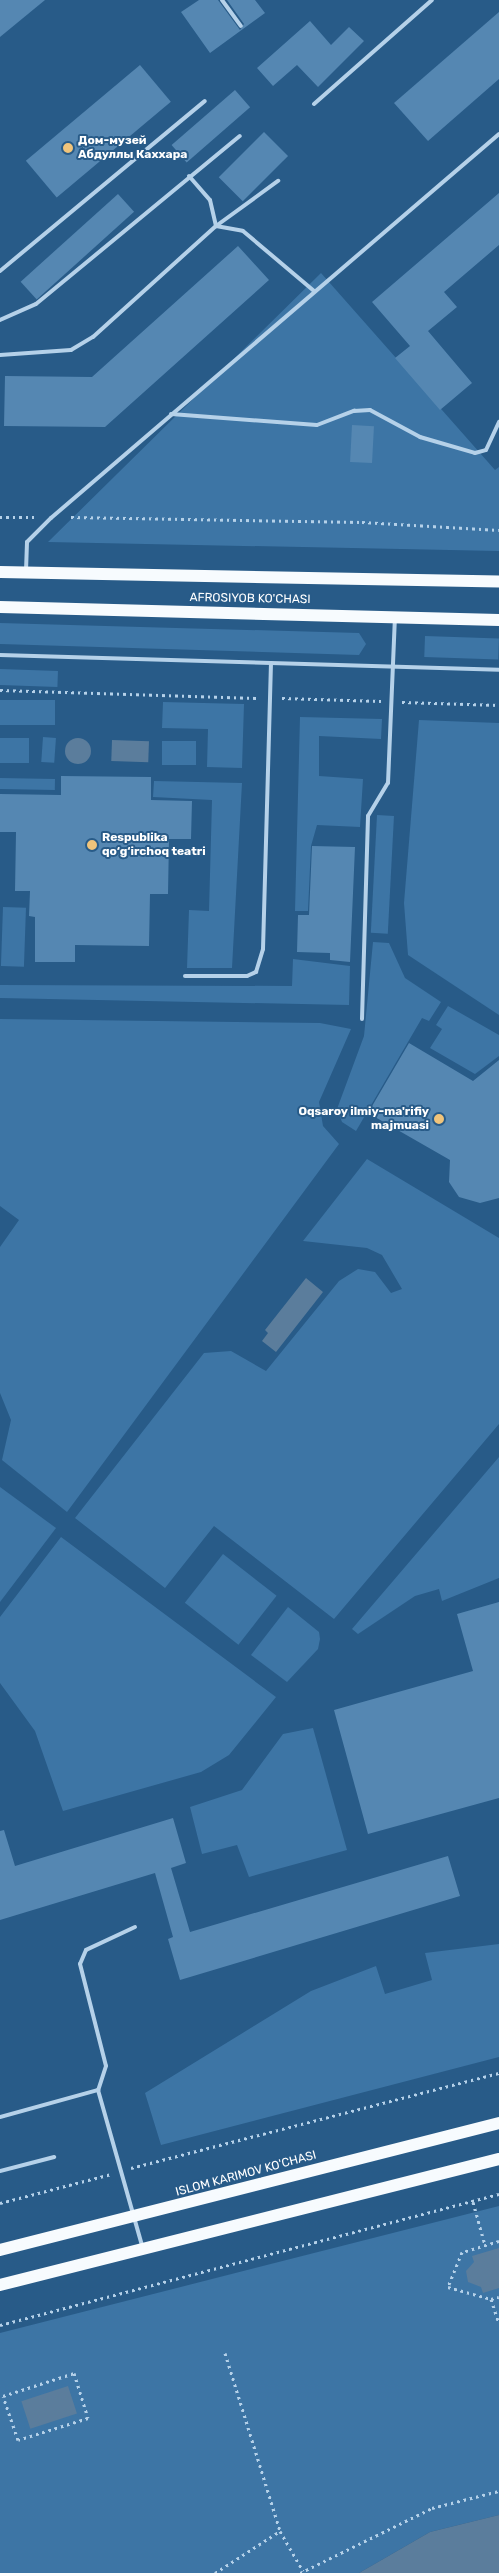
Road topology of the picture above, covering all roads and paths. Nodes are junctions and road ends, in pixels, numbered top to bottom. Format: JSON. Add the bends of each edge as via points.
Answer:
{"nodes":[{"id":1,"x":222,"y":0,"type":"edge"},
{"id":2,"x":432,"y":0,"type":"edge"},
{"id":3,"x":241,"y":26,"type":"dead end"},
{"id":4,"x":205,"y":101,"type":"dead end"},
{"id":5,"x":314,"y":104,"type":"dead end"},
{"id":6,"x":499,"y":134,"type":"edge"},
{"id":7,"x":240,"y":136,"type":"dead end"},
{"id":8,"x":189,"y":176,"type":"junction"},
{"id":9,"x":278,"y":180,"type":"dead end"},
{"id":10,"x":216,"y":226,"type":"junction"},
{"id":11,"x":0,"y":271,"type":"edge"},
{"id":12,"x":314,"y":291,"type":"junction"},
{"id":13,"x":0,"y":320,"type":"edge"},
{"id":14,"x":0,"y":354,"type":"edge"},
{"id":15,"x":171,"y":414,"type":"junction"},
{"id":16,"x":499,"y":422,"type":"edge"},
{"id":17,"x":0,"y":517,"type":"edge"},
{"id":18,"x":51,"y":518,"type":"junction"},
{"id":19,"x":499,"y":530,"type":"edge"},
{"id":20,"x":0,"y":572,"type":"edge"},
{"id":21,"x":26,"y":573,"type":"junction"},
{"id":22,"x":499,"y":582,"type":"edge"},
{"id":23,"x":0,"y":607,"type":"edge"},
{"id":24,"x":395,"y":617,"type":"junction"},
{"id":25,"x":499,"y":620,"type":"edge"},
{"id":26,"x":0,"y":655,"type":"edge"},
{"id":27,"x":271,"y":663,"type":"junction"},
{"id":28,"x":393,"y":666,"type":"junction"},
{"id":29,"x":499,"y":670,"type":"edge"},
{"id":30,"x":0,"y":690,"type":"edge"},
{"id":31,"x":270,"y":698,"type":"junction"},
{"id":32,"x":392,"y":702,"type":"junction"},
{"id":33,"x":499,"y":705,"type":"edge"},
{"id":34,"x":185,"y":976,"type":"dead end"},
{"id":35,"x":362,"y":1019,"type":"dead end"},
{"id":36,"x":135,"y":1927,"type":"dead end"},
{"id":37,"x":499,"y":2073,"type":"edge"},
{"id":38,"x":98,"y":2090,"type":"junction"},
{"id":39,"x":0,"y":2117,"type":"edge"},
{"id":40,"x":499,"y":2123,"type":"edge"},
{"id":41,"x":54,"y":2157,"type":"dead end"},
{"id":42,"x":499,"y":2159,"type":"edge"},
{"id":43,"x":0,"y":2171,"type":"edge"},
{"id":44,"x":121,"y":2171,"type":"junction"},
{"id":45,"x":499,"y":2194,"type":"edge"},
{"id":46,"x":473,"y":2202,"type":"junction"},
{"id":47,"x":0,"y":2203,"type":"edge"},
{"id":48,"x":134,"y":2218,"type":"junction"},
{"id":49,"x":499,"y":2241,"type":"edge"},
{"id":50,"x":484,"y":2245,"type":"junction"},
{"id":51,"x":143,"y":2248,"type":"junction"},
{"id":52,"x":0,"y":2250,"type":"edge"},
{"id":53,"x":0,"y":2285,"type":"edge"},
{"id":54,"x":499,"y":2297,"type":"edge"},
{"id":55,"x":491,"y":2299,"type":"junction"},
{"id":56,"x":499,"y":2324,"type":"edge"},
{"id":57,"x":0,"y":2325,"type":"edge"},
{"id":58,"x":225,"y":2353,"type":"dead end"},
{"id":59,"x":10,"y":2418,"type":"joint"},
{"id":60,"x":499,"y":2491,"type":"edge"},
{"id":61,"x":280,"y":2530,"type":"junction"},
{"id":62,"x":301,"y":2572,"type":"edge"},
{"id":63,"x":215,"y":2573,"type":"edge"}],
"edges":[{"from":1,"to":3,"type":"lane"},
{"from":2,"to":5,"type":"lane"},
{"from":4,"to":11,"type":"lane"},
{"from":6,"to":12,"type":"lane"},
{"from":7,"to":8,"type":"lane"},
{"from":8,"to":10,"type":"lane","via":[[210,200]]},
{"from":8,"to":13,"type":"lane","via":[[36,304]]},
{"from":9,"to":10,"type":"lane"},
{"from":10,"to":12,"type":"lane","via":[[244,231]]},
{"from":10,"to":14,"type":"lane","via":[[93,336],[72,350]]},
{"from":12,"to":15,"type":"lane"},
{"from":15,"to":16,"type":"lane","via":[[317,425],[354,411],[370,410],[420,437],[475,453],[486,450]]},
{"from":15,"to":18,"type":"lane"},
{"from":17,"to":18,"type":"path"},
{"from":18,"to":19,"type":"path","via":[[362,522]]},
{"from":18,"to":21,"type":"lane","via":[[27,542]]},
{"from":20,"to":21,"type":"main road","name":"AFROSIYOB KO'CHASI"},
{"from":21,"to":22,"type":"main road","name":"AFROSIYOB KO'CHASI"},
{"from":23,"to":24,"type":"main road","name":"AFROSIYOB KO'CHASI"},
{"from":24,"to":25,"type":"main road","name":"AFROSIYOB KO'CHASI"},
{"from":24,"to":28,"type":"lane"},
{"from":26,"to":27,"type":"lane"},
{"from":27,"to":28,"type":"lane"},
{"from":27,"to":31,"type":"lane"},
{"from":28,"to":29,"type":"lane"},
{"from":28,"to":32,"type":"lane"},
{"from":30,"to":31,"type":"path"},
{"from":31,"to":32,"type":"path"},
{"from":31,"to":34,"type":"lane","via":[[263,949],[256,972]]},
{"from":32,"to":33,"type":"path"},
{"from":32,"to":35,"type":"lane","via":[[388,783],[368,816]]},
{"from":36,"to":38,"type":"lane","via":[[86,1950],[80,1964],[106,2066]]},
{"from":37,"to":44,"type":"path"},
{"from":38,"to":39,"type":"lane"},
{"from":38,"to":44,"type":"lane"},
{"from":40,"to":48,"type":"main road","name":"ISLOM KARIMOV KO'CHASI"},
{"from":41,"to":43,"type":"lane"},
{"from":42,"to":51,"type":"main road"},
{"from":44,"to":47,"type":"path"},
{"from":44,"to":48,"type":"lane"},
{"from":45,"to":46,"type":"path"},
{"from":46,"to":50,"type":"path"},
{"from":46,"to":57,"type":"path"},
{"from":48,"to":51,"type":"lane"},
{"from":48,"to":52,"type":"main road","name":"ISLOM KARIMOV KO'CHASI"},
{"from":49,"to":50,"type":"path"},
{"from":50,"to":55,"type":"path","via":[[462,2252],[448,2287]]},
{"from":51,"to":53,"type":"main road"},
{"from":54,"to":55,"type":"path"},
{"from":55,"to":56,"type":"path"},
{"from":58,"to":61,"type":"path"},
{"from":59,"to":59,"type":"path","via":[[18,2440],[88,2418],[74,2374],[3,2396]]},
{"from":60,"to":62,"type":"path","via":[[432,2508]]},
{"from":61,"to":62,"type":"path"},
{"from":61,"to":63,"type":"path"}]}
